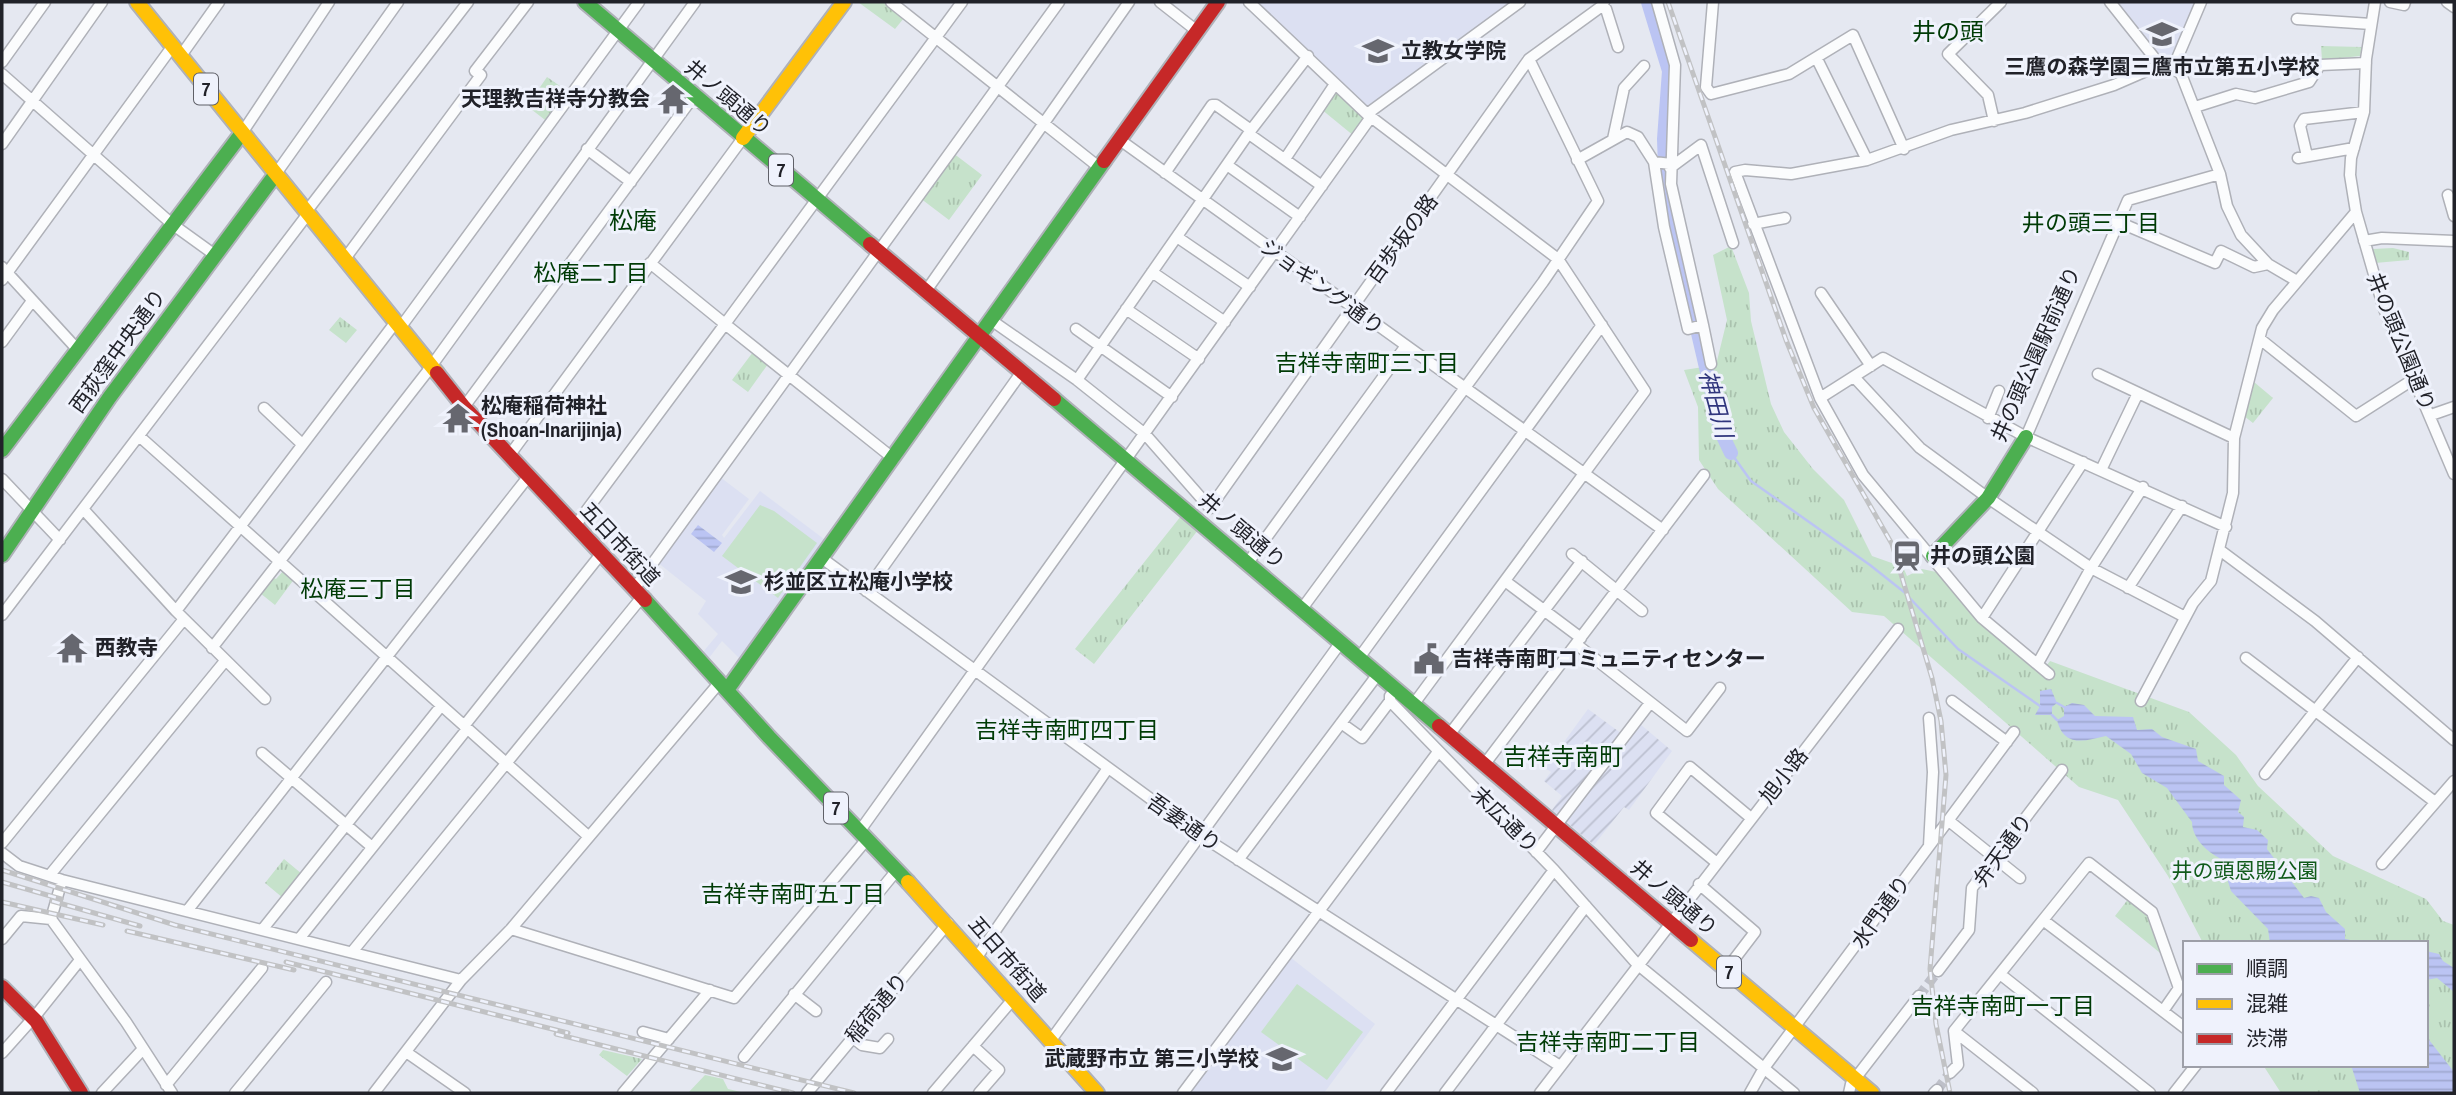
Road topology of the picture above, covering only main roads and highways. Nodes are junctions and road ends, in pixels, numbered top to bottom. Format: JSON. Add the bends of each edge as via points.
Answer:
{"nodes":[{"id":1,"x":137,"y":2,"type":"edge"},
{"id":2,"x":585,"y":2,"type":"edge"},
{"id":3,"x":844,"y":2,"type":"edge"},
{"id":4,"x":1218,"y":2,"type":"edge"},
{"id":5,"x":242,"y":133,"type":"junction"},
{"id":6,"x":743,"y":138,"type":"junction"},
{"id":7,"x":275,"y":175,"type":"junction"},
{"id":8,"x":979,"y":337,"type":"junction"},
{"id":9,"x":2026,"y":437,"type":"road end"},
{"id":10,"x":2,"y":450,"type":"edge"},
{"id":11,"x":2,"y":555,"type":"edge"},
{"id":12,"x":1933,"y":556,"type":"road end"},
{"id":13,"x":724,"y":686,"type":"junction"},
{"id":14,"x":2,"y":987,"type":"edge"},
{"id":15,"x":81,"y":1093,"type":"edge"},
{"id":16,"x":1097,"y":1093,"type":"edge"},
{"id":17,"x":1872,"y":1093,"type":"edge"}],
"edges":[{"from":1,"to":5,"type":"main road","name":"五日市街道","number":"7"},
{"from":2,"to":6,"type":"main road","name":"井ノ頭通り","number":"7"},
{"from":3,"to":6,"type":"main road"},
{"from":4,"to":8,"type":"main road"},
{"from":5,"to":7,"type":"main road","name":"五日市街道","number":"7"},
{"from":5,"to":10,"type":"main road"},
{"from":6,"to":8,"type":"main road","name":"井ノ頭通り","number":"7"},
{"from":7,"to":11,"type":"main road","name":"西荻窪中央通り","via":[[109,398]]},
{"from":7,"to":13,"type":"main road","name":"五日市街道","number":"7","via":[[464,407]]},
{"from":8,"to":13,"type":"main road","via":[[822,559]]},
{"from":8,"to":17,"type":"main road","name":"井ノ頭通り","number":"7"},
{"from":9,"to":12,"type":"main road","name":"井の頭公園駅前通り","via":[[1988,498]]},
{"from":13,"to":16,"type":"main road","name":"五日市街道","number":"7","via":[[948,923]]},
{"from":14,"to":15,"type":"main road","via":[[33,1018]]}]}
